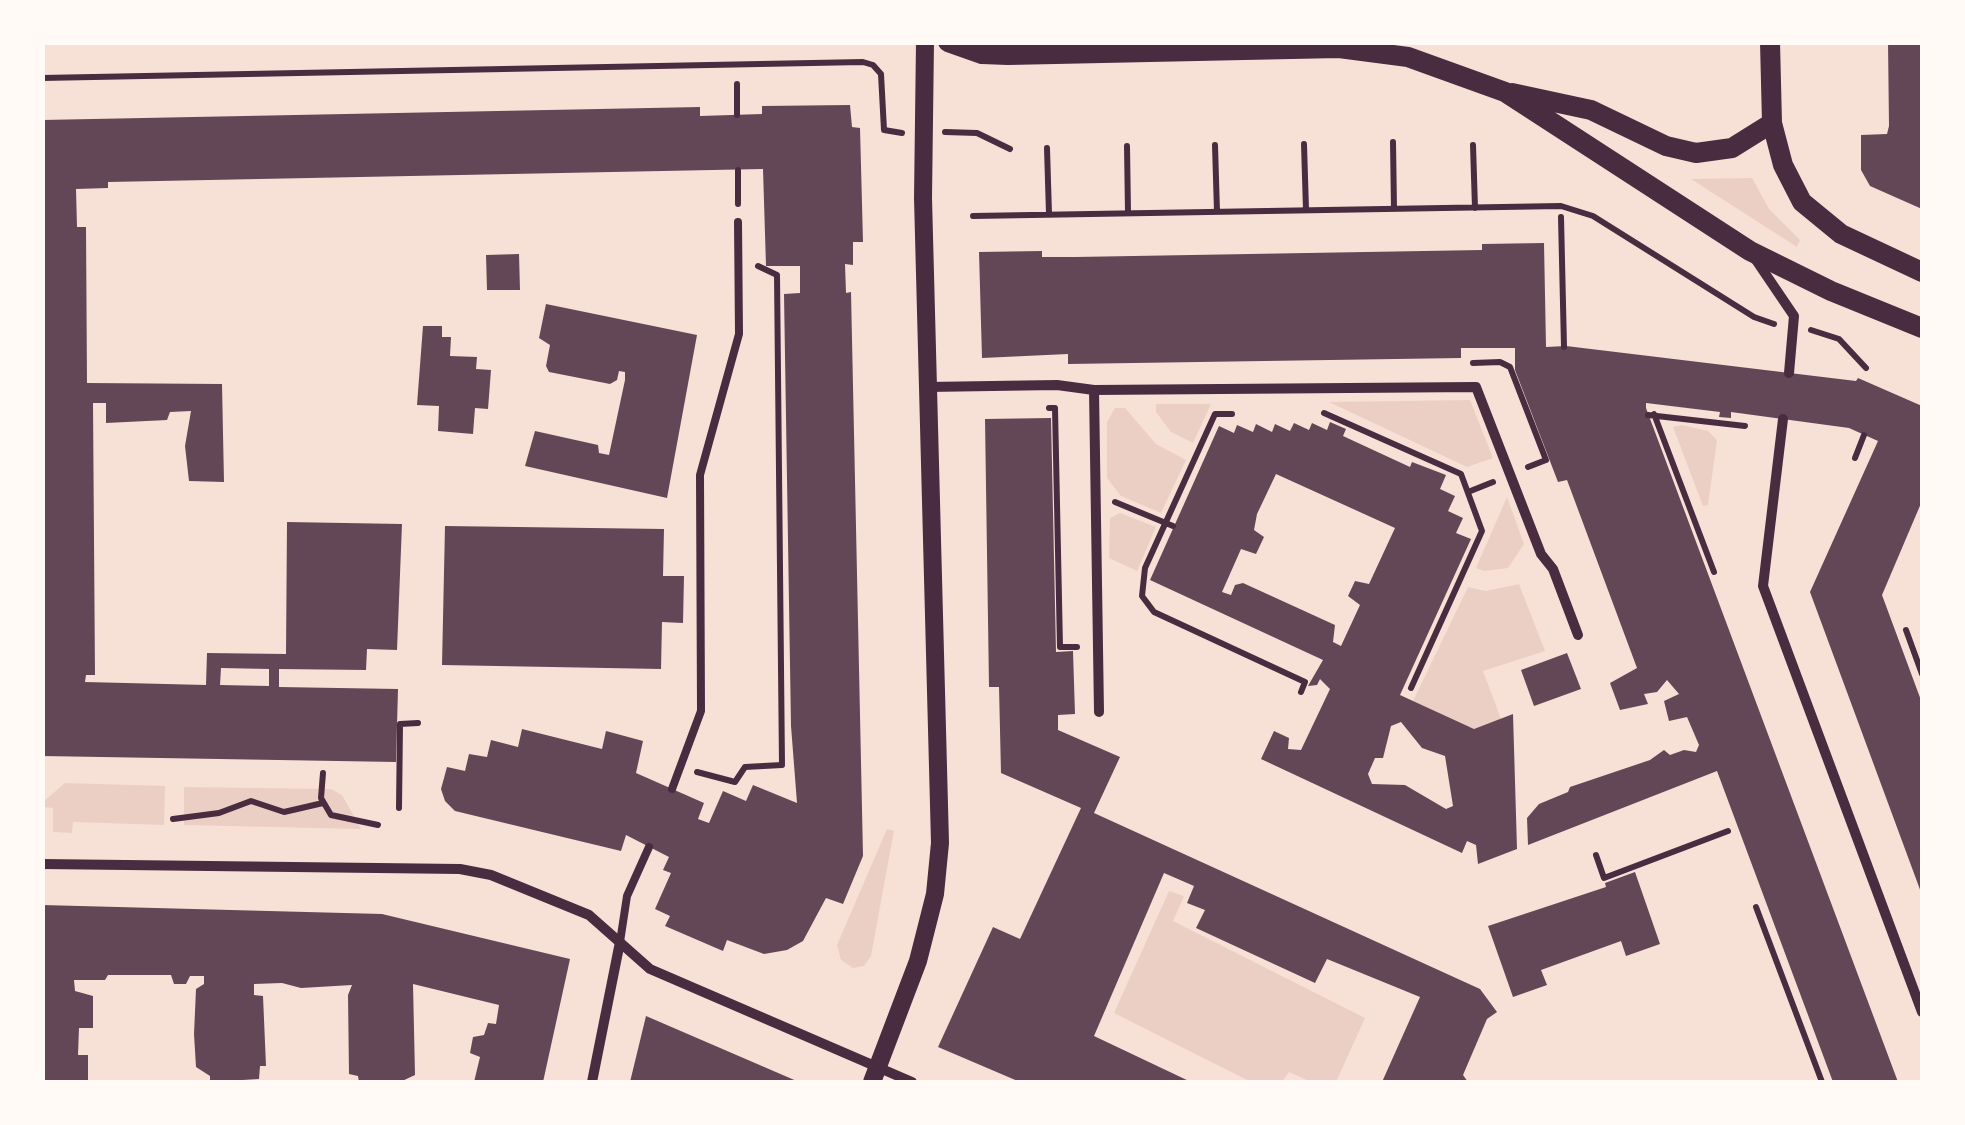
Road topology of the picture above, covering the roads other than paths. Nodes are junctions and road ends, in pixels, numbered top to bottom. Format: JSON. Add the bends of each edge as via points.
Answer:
{"nodes":[{"id":1,"x":926,"y":42,"type":"edge"},
{"id":2,"x":948,"y":42,"type":"edge"},
{"id":3,"x":1770,"y":42,"type":"edge"},
{"id":4,"x":1505,"y":92,"type":"junction"},
{"id":5,"x":1772,"y":122,"type":"junction"},
{"id":6,"x":738,"y":222,"type":"road end"},
{"id":7,"x":1750,"y":251,"type":"junction"},
{"id":8,"x":1922,"y":272,"type":"edge"},
{"id":9,"x":1922,"y":328,"type":"edge"},
{"id":10,"x":1789,"y":373,"type":"dead end"},
{"id":11,"x":927,"y":387,"type":"junction"},
{"id":12,"x":1094,"y":390,"type":"junction"},
{"id":13,"x":1783,"y":419,"type":"dead end"},
{"id":14,"x":1578,"y":635,"type":"dead end"},
{"id":15,"x":1099,"y":712,"type":"dead end"},
{"id":16,"x":672,"y":789,"type":"dead end"},
{"id":17,"x":649,"y":847,"type":"dead end"},
{"id":18,"x":42,"y":864,"type":"edge"},
{"id":19,"x":620,"y":942,"type":"junction"},
{"id":20,"x":1922,"y":1012,"type":"edge"},
{"id":21,"x":875,"y":1075,"type":"edge"},
{"id":22,"x":592,"y":1082,"type":"edge"},
{"id":23,"x":912,"y":1082,"type":"edge"}],
"edges":[{"from":1,"to":11,"type":"street"},
{"from":2,"to":4,"type":"main road","via":[[1008,55],[1380,51]]},
{"from":3,"to":5,"type":"main road"},
{"from":4,"to":5,"type":"main road","via":[[1591,110],[1696,153],[1732,148]]},
{"from":4,"to":7,"type":"main road"},
{"from":5,"to":8,"type":"main road","via":[[1791,185],[1820,220]]},
{"from":6,"to":16,"type":"lane","via":[[738,334],[700,475],[701,711]]},
{"from":7,"to":9,"type":"main road"},
{"from":7,"to":10,"type":"street","via":[[1794,316]]},
{"from":11,"to":12,"type":"street"},
{"from":11,"to":21,"type":"street","via":[[939,870],[918,961]]},
{"from":12,"to":14,"type":"street","via":[[1476,386]]},
{"from":12,"to":15,"type":"street"},
{"from":13,"to":20,"type":"street","via":[[1763,586]]},
{"from":17,"to":19,"type":"lane","via":[[628,896]]},
{"from":18,"to":19,"type":"street","via":[[472,871],[580,910]]},
{"from":19,"to":21,"type":"street","via":[[650,968]]},
{"from":19,"to":22,"type":"street"},
{"from":21,"to":23,"type":"street"}]}
